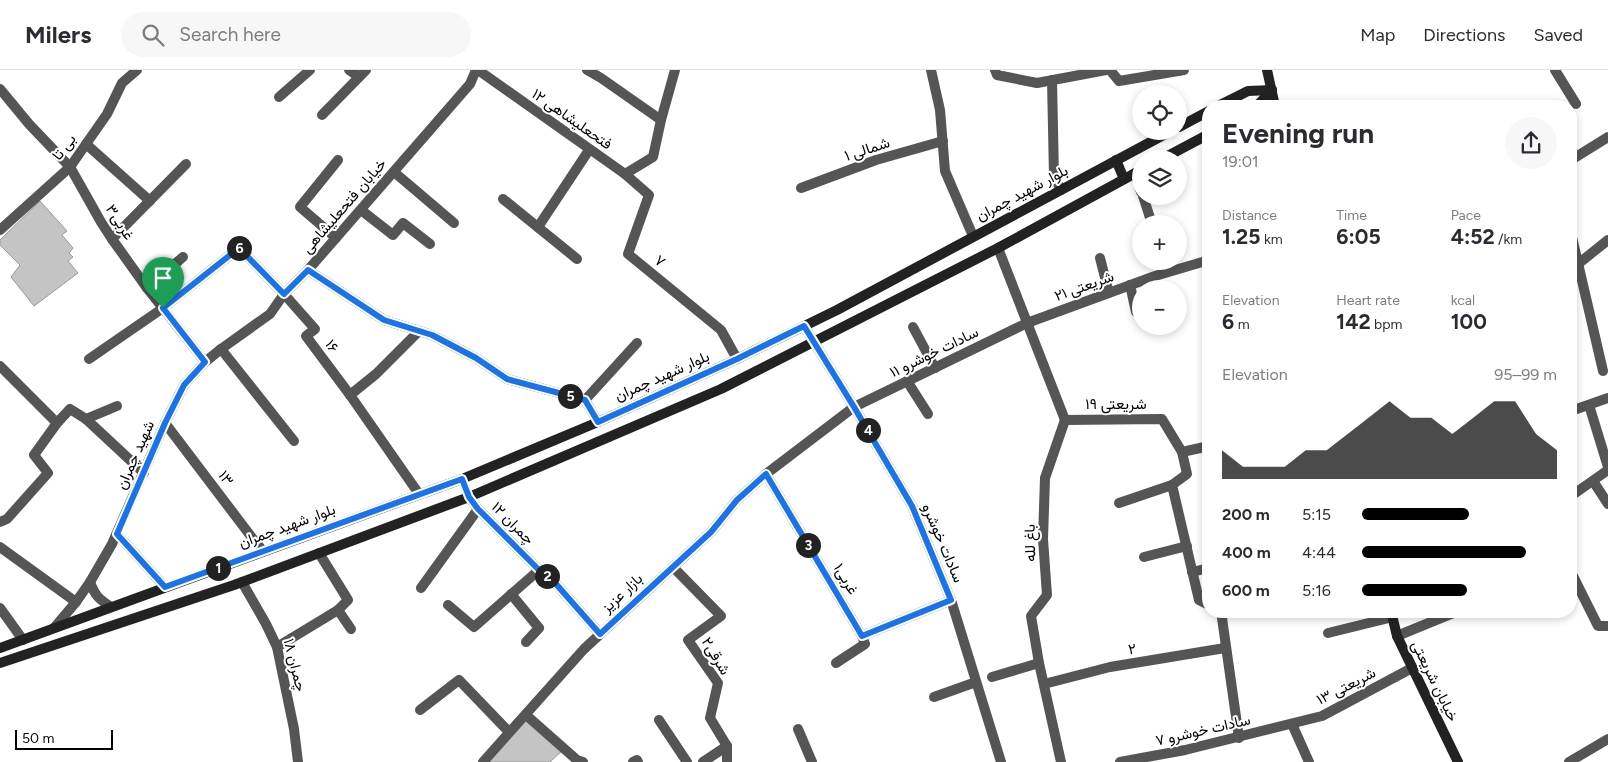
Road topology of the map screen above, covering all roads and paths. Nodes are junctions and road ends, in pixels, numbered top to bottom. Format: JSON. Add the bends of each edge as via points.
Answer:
{"nodes":[{"id":1,"x":136,"y":70,"type":"edge"},
{"id":2,"x":310,"y":70,"type":"edge"},
{"id":3,"x":348,"y":70,"type":"edge"},
{"id":4,"x":477,"y":70,"type":"edge"},
{"id":5,"x":587,"y":70,"type":"edge"},
{"id":6,"x":675,"y":70,"type":"edge"},
{"id":7,"x":932,"y":70,"type":"edge"},
{"id":8,"x":995,"y":70,"type":"edge"},
{"id":9,"x":1106,"y":70,"type":"edge"},
{"id":10,"x":1110,"y":70,"type":"edge"},
{"id":11,"x":1184,"y":70,"type":"edge"},
{"id":12,"x":1267,"y":70,"type":"edge"},
{"id":13,"x":1555,"y":70,"type":"edge"},
{"id":14,"x":362,"y":74,"type":"edge"},
{"id":15,"x":1052,"y":80,"type":"junction"},
{"id":16,"x":0,"y":89,"type":"edge"},
{"id":17,"x":1272,"y":90,"type":"junction"},
{"id":18,"x":279,"y":97,"type":"dead end"},
{"id":19,"x":1230,"y":100,"type":"edge"},
{"id":20,"x":1263,"y":100,"type":"edge"},
{"id":21,"x":1274,"y":100,"type":"edge"},
{"id":22,"x":1574,"y":100,"type":"edge"},
{"id":23,"x":322,"y":115,"type":"dead end"},
{"id":24,"x":1202,"y":115,"type":"edge"},
{"id":25,"x":661,"y":120,"type":"junction"},
{"id":26,"x":1187,"y":123,"type":"edge"},
{"id":27,"x":1608,"y":137,"type":"edge"},
{"id":28,"x":1202,"y":138,"type":"edge"},
{"id":29,"x":1154,"y":140,"type":"edge"},
{"id":30,"x":943,"y":141,"type":"junction"},
{"id":31,"x":86,"y":144,"type":"junction"},
{"id":32,"x":589,"y":150,"type":"junction"},
{"id":33,"x":1179,"y":150,"type":"edge"},
{"id":34,"x":1577,"y":156,"type":"edge"},
{"id":35,"x":338,"y":160,"type":"dead end"},
{"id":36,"x":1116,"y":160,"type":"junction"},
{"id":37,"x":186,"y":164,"type":"dead end"},
{"id":38,"x":70,"y":167,"type":"junction"},
{"id":39,"x":394,"y":172,"type":"junction"},
{"id":40,"x":625,"y":174,"type":"junction"},
{"id":41,"x":1132,"y":174,"type":"edge"},
{"id":42,"x":1124,"y":179,"type":"junction"},
{"id":43,"x":801,"y":188,"type":"dead end"},
{"id":44,"x":1061,"y":190,"type":"junction"},
{"id":45,"x":503,"y":199,"type":"dead end"},
{"id":46,"x":150,"y":201,"type":"junction"},
{"id":47,"x":361,"y":210,"type":"junction"},
{"id":48,"x":454,"y":222,"type":"dead end"},
{"id":49,"x":538,"y":227,"type":"junction"},
{"id":50,"x":0,"y":230,"type":"edge"},
{"id":51,"x":973,"y":236,"type":"junction"},
{"id":52,"x":336,"y":238,"type":"junction"},
{"id":53,"x":112,"y":239,"type":"junction"},
{"id":54,"x":1608,"y":240,"type":"edge"},
{"id":55,"x":430,"y":244,"type":"dead end"},
{"id":56,"x":998,"y":248,"type":"junction"},
{"id":57,"x":183,"y":257,"type":"dead end"},
{"id":58,"x":1100,"y":258,"type":"dead end"},
{"id":59,"x":577,"y":259,"type":"dead end"},
{"id":60,"x":1577,"y":260,"type":"edge"},
{"id":61,"x":1202,"y":262,"type":"edge"},
{"id":62,"x":1578,"y":264,"type":"junction"},
{"id":63,"x":308,"y":270,"type":"junction"},
{"id":64,"x":1168,"y":272,"type":"joint"},
{"id":65,"x":1130,"y":285,"type":"junction"},
{"id":66,"x":147,"y":288,"type":"junction"},
{"id":67,"x":1109,"y":293,"type":"junction"},
{"id":68,"x":284,"y":294,"type":"junction"},
{"id":69,"x":1132,"y":294,"type":"edge"},
{"id":70,"x":163,"y":308,"type":"junction"},
{"id":71,"x":1027,"y":323,"type":"junction"},
{"id":72,"x":804,"y":326,"type":"junction"},
{"id":73,"x":914,"y":327,"type":"dead end"},
{"id":74,"x":419,"y":331,"type":"junction"},
{"id":75,"x":813,"y":342,"type":"junction"},
{"id":76,"x":637,"y":343,"type":"dead end"},
{"id":77,"x":221,"y":349,"type":"junction"},
{"id":78,"x":89,"y":358,"type":"dead end"},
{"id":79,"x":737,"y":359,"type":"junction"},
{"id":80,"x":205,"y":362,"type":"junction"},
{"id":81,"x":0,"y":366,"type":"edge"},
{"id":82,"x":935,"y":368,"type":"junction"},
{"id":83,"x":1603,"y":371,"type":"dead end"},
{"id":84,"x":907,"y":381,"type":"junction"},
{"id":85,"x":350,"y":395,"type":"junction"},
{"id":86,"x":1608,"y":398,"type":"edge"},
{"id":87,"x":585,"y":400,"type":"junction"},
{"id":88,"x":1588,"y":405,"type":"junction"},
{"id":89,"x":117,"y":406,"type":"dead end"},
{"id":90,"x":854,"y":407,"type":"junction"},
{"id":91,"x":1577,"y":409,"type":"edge"},
{"id":92,"x":928,"y":414,"type":"dead end"},
{"id":93,"x":86,"y":419,"type":"junction"},
{"id":94,"x":1065,"y":420,"type":"junction"},
{"id":95,"x":598,"y":422,"type":"junction"},
{"id":96,"x":57,"y":423,"type":"junction"},
{"id":97,"x":165,"y":423,"type":"junction"},
{"id":98,"x":294,"y":441,"type":"dead end"},
{"id":99,"x":1202,"y":448,"type":"edge"},
{"id":100,"x":1182,"y":452,"type":"junction"},
{"id":101,"x":1608,"y":468,"type":"edge"},
{"id":102,"x":144,"y":473,"type":"junction"},
{"id":103,"x":766,"y":474,"type":"junction"},
{"id":104,"x":462,"y":479,"type":"junction"},
{"id":105,"x":1593,"y":481,"type":"junction"},
{"id":106,"x":1172,"y":485,"type":"junction"},
{"id":107,"x":1577,"y":492,"type":"edge"},
{"id":108,"x":419,"y":494,"type":"junction"},
{"id":109,"x":469,"y":497,"type":"junction"},
{"id":110,"x":1119,"y":503,"type":"dead end"},
{"id":111,"x":1608,"y":504,"type":"edge"},
{"id":112,"x":478,"y":509,"type":"junction"},
{"id":113,"x":3,"y":521,"type":"edge"},
{"id":114,"x":117,"y":534,"type":"junction"},
{"id":115,"x":1187,"y":546,"type":"junction"},
{"id":116,"x":0,"y":547,"type":"edge"},
{"id":117,"x":263,"y":550,"type":"junction"},
{"id":118,"x":319,"y":552,"type":"junction"},
{"id":119,"x":1144,"y":557,"type":"dead end"},
{"id":120,"x":673,"y":567,"type":"junction"},
{"id":121,"x":539,"y":570,"type":"junction"},
{"id":122,"x":1202,"y":570,"type":"edge"},
{"id":123,"x":1192,"y":572,"type":"junction"},
{"id":124,"x":90,"y":582,"type":"junction"},
{"id":125,"x":242,"y":582,"type":"junction"},
{"id":126,"x":1577,"y":584,"type":"edge"},
{"id":127,"x":165,"y":587,"type":"junction"},
{"id":128,"x":420,"y":588,"type":"dead end"},
{"id":129,"x":511,"y":594,"type":"junction"},
{"id":130,"x":951,"y":600,"type":"junction"},
{"id":131,"x":76,"y":602,"type":"junction"},
{"id":132,"x":1202,"y":602,"type":"edge"},
{"id":133,"x":448,"y":605,"type":"dead end"},
{"id":134,"x":111,"y":607,"type":"junction"},
{"id":135,"x":0,"y":608,"type":"edge"},
{"id":136,"x":338,"y":610,"type":"junction"},
{"id":137,"x":1221,"y":618,"type":"edge"},
{"id":138,"x":1379,"y":618,"type":"edge"},
{"id":139,"x":1393,"y":618,"type":"edge"},
{"id":140,"x":1441,"y":618,"type":"edge"},
{"id":141,"x":1608,"y":626,"type":"edge"},
{"id":142,"x":54,"y":628,"type":"junction"},
{"id":143,"x":351,"y":629,"type":"dead end"},
{"id":144,"x":1328,"y":633,"type":"dead end"},
{"id":145,"x":600,"y":634,"type":"junction"},
{"id":146,"x":862,"y":636,"type":"junction"},
{"id":147,"x":1397,"y":636,"type":"junction"},
{"id":148,"x":23,"y":640,"type":"junction"},
{"id":149,"x":526,"y":642,"type":"dead end"},
{"id":150,"x":277,"y":646,"type":"junction"},
{"id":151,"x":0,"y":648,"type":"edge"},
{"id":152,"x":1225,"y":648,"type":"junction"},
{"id":153,"x":836,"y":663,"type":"dead end"},
{"id":154,"x":1039,"y":663,"type":"junction"},
{"id":155,"x":1,"y":664,"type":"edge"},
{"id":156,"x":1412,"y":668,"type":"junction"},
{"id":157,"x":992,"y":676,"type":"dead end"},
{"id":158,"x":976,"y":682,"type":"junction"},
{"id":159,"x":1044,"y":684,"type":"junction"},
{"id":160,"x":934,"y":697,"type":"dead end"},
{"id":161,"x":420,"y":710,"type":"dead end"},
{"id":162,"x":526,"y":716,"type":"junction"},
{"id":163,"x":659,"y":720,"type":"dead end"},
{"id":164,"x":1292,"y":724,"type":"junction"},
{"id":165,"x":798,"y":729,"type":"dead end"},
{"id":166,"x":509,"y":732,"type":"junction"},
{"id":167,"x":1239,"y":738,"type":"junction"},
{"id":168,"x":1608,"y":740,"type":"edge"},
{"id":169,"x":728,"y":746,"type":"junction"},
{"id":170,"x":1171,"y":758,"type":"edge"},
{"id":171,"x":298,"y":762,"type":"edge"},
{"id":172,"x":483,"y":762,"type":"edge"},
{"id":173,"x":583,"y":762,"type":"edge"},
{"id":174,"x":633,"y":762,"type":"edge"},
{"id":175,"x":638,"y":762,"type":"edge"},
{"id":176,"x":687,"y":762,"type":"edge"},
{"id":177,"x":703,"y":762,"type":"edge"},
{"id":178,"x":727,"y":762,"type":"edge"},
{"id":179,"x":812,"y":762,"type":"edge"},
{"id":180,"x":1001,"y":762,"type":"edge"},
{"id":181,"x":1060,"y":762,"type":"edge"},
{"id":182,"x":1120,"y":762,"type":"edge"},
{"id":183,"x":1308,"y":762,"type":"edge"},
{"id":184,"x":1458,"y":762,"type":"edge"},
{"id":185,"x":1570,"y":762,"type":"edge"}],
"edges":[{"from":1,"to":31,"type":"street","name":"بی تا","via":[[122,82],[107,114]]},
{"from":2,"to":18,"type":"street"},
{"from":3,"to":14,"type":"street"},
{"from":4,"to":32,"type":"street","name":"فتحعلیشاهی ۱۲"},
{"from":4,"to":39,"type":"street","name":"خیابان فتحعلیشاهی","via":[[470,84]]},
{"from":5,"to":25,"type":"street"},
{"from":6,"to":25,"type":"street"},
{"from":7,"to":30,"type":"street"},
{"from":8,"to":15,"type":"street","via":[[997,75],[1036,83]]},
{"from":9,"to":15,"type":"street"},
{"from":10,"to":11,"type":"street","via":[[1119,81]]},
{"from":12,"to":17,"type":"main road"},
{"from":13,"to":22,"type":"street"},
{"from":14,"to":23,"type":"street"},
{"from":15,"to":44,"type":"street","via":[[1054,177]]},
{"from":16,"to":38,"type":"street","name":"غربی۳"},
{"from":17,"to":19,"type":"main road","via":[[1248,91]]},
{"from":17,"to":20,"type":"main road"},
{"from":17,"to":21,"type":"main road"},
{"from":24,"to":26,"type":"main road"},
{"from":25,"to":40,"type":"street","via":[[653,157]]},
{"from":27,"to":34,"type":"street"},
{"from":28,"to":33,"type":"main road"},
{"from":29,"to":36,"type":"main road","name":"بلوار شهید چمران"},
{"from":30,"to":43,"type":"street","name":"شمالی ۱","via":[[876,160]]},
{"from":30,"to":51,"type":"street","via":[[945,172]]},
{"from":31,"to":38,"type":"street","name":"بی تا"},
{"from":31,"to":46,"type":"street"},
{"from":32,"to":40,"type":"street","name":"فتحعلیشاهی ۱۲"},
{"from":32,"to":49,"type":"street"},
{"from":35,"to":52,"type":"street","via":[[300,207]]},
{"from":36,"to":42,"type":"main road"},
{"from":36,"to":44,"type":"main road","name":"بلوار شهید چمران"},
{"from":37,"to":46,"type":"street"},
{"from":38,"to":50,"type":"street","name":"بی تا"},
{"from":38,"to":53,"type":"street","name":"غربی۳"},
{"from":39,"to":47,"type":"street","name":"خیابان فتحعلیشاهی"},
{"from":39,"to":48,"type":"street"},
{"from":40,"to":79,"type":"street","name":"۷","via":[[649,195],[628,254],[721,330]]},
{"from":41,"to":42,"type":"main road"},
{"from":42,"to":56,"type":"main road"},
{"from":44,"to":51,"type":"main road","name":"بلوار شهید چمران"},
{"from":45,"to":49,"type":"street"},
{"from":46,"to":53,"type":"street"},
{"from":47,"to":52,"type":"street","name":"خیابان فتحعلیشاهی"},
{"from":47,"to":55,"type":"street","via":[[393,235],[403,223]]},
{"from":49,"to":59,"type":"street"},
{"from":51,"to":72,"type":"main road","name":"بلوار شهید چمران"},
{"from":52,"to":63,"type":"street","name":"خیابان فتحعلیشاهی"},
{"from":53,"to":66,"type":"street","name":"غربی۳"},
{"from":54,"to":62,"type":"street"},
{"from":56,"to":71,"type":"street"},
{"from":56,"to":75,"type":"main road"},
{"from":57,"to":66,"type":"street"},
{"from":58,"to":67,"type":"street"},
{"from":60,"to":62,"type":"street"},
{"from":61,"to":64,"type":"street","name":"شریعتی ۲۱"},
{"from":62,"to":83,"type":"street"},
{"from":63,"to":68,"type":"street","name":"خیابان فتحعلیشاهی"},
{"from":63,"to":74,"type":"street","via":[[384,320]]},
{"from":64,"to":65,"type":"street","name":"شریعتی ۲۱"},
{"from":65,"to":67,"type":"street","name":"شریعتی ۲۱"},
{"from":65,"to":69,"type":"street"},
{"from":66,"to":70,"type":"street","name":"غربی۳"},
{"from":67,"to":71,"type":"street","name":"شریعتی ۲۱"},
{"from":68,"to":70,"type":"street","via":[[239,248]]},
{"from":68,"to":77,"type":"street","name":"خیابان فتحعلیشاهی","via":[[270,314]]},
{"from":68,"to":85,"type":"street","name":"۱۶","via":[[315,330],[306,336]]},
{"from":70,"to":78,"type":"street"},
{"from":70,"to":80,"type":"street","name":"غربی۳"},
{"from":71,"to":82,"type":"street","name":"سادات خوشرو ۱۱"},
{"from":71,"to":94,"type":"street"},
{"from":72,"to":75,"type":"street","name":"سادات خوشرو"},
{"from":72,"to":79,"type":"main road","name":"بلوار شهید چمران"},
{"from":73,"to":82,"type":"street"},
{"from":74,"to":85,"type":"street"},
{"from":74,"to":87,"type":"street","via":[[476,358],[507,379]]},
{"from":75,"to":90,"type":"street","name":"سادات خوشرو"},
{"from":75,"to":109,"type":"main road","via":[[721,389]]},
{"from":76,"to":87,"type":"street"},
{"from":77,"to":80,"type":"street","name":"شهید چمران"},
{"from":77,"to":98,"type":"street"},
{"from":79,"to":95,"type":"main road","name":"بلوار شهید چمران"},
{"from":80,"to":97,"type":"street","name":"شهید چمران","via":[[184,385]]},
{"from":81,"to":96,"type":"street"},
{"from":82,"to":84,"type":"street","name":"سادات خوشرو ۱۱"},
{"from":84,"to":90,"type":"street","name":"سادات خوشرو ۱۱"},
{"from":84,"to":92,"type":"street"},
{"from":85,"to":108,"type":"street"},
{"from":86,"to":88,"type":"street"},
{"from":87,"to":95,"type":"street"},
{"from":88,"to":91,"type":"street"},
{"from":88,"to":101,"type":"street"},
{"from":89,"to":93,"type":"street"},
{"from":90,"to":103,"type":"street","name":"سادات خوشرو ۱۱"},
{"from":90,"to":130,"type":"street","name":"سادات خوشرو","via":[[912,506]]},
{"from":93,"to":96,"type":"street","via":[[70,409]]},
{"from":93,"to":102,"type":"street"},
{"from":94,"to":100,"type":"street","name":"شریعتی ۱۹","via":[[1162,419]]},
{"from":94,"to":154,"type":"street","name":"باغ لله","via":[[1045,478],[1047,596],[1031,616]]},
{"from":95,"to":104,"type":"main road","name":"بلوار شهید چمران"},
{"from":96,"to":113,"type":"street","via":[[34,455],[48,473]]},
{"from":97,"to":102,"type":"street","name":"شهید چمران"},
{"from":97,"to":117,"type":"street","name":"۱۳"},
{"from":99,"to":100,"type":"street"},
{"from":100,"to":106,"type":"street","via":[[1187,474]]},
{"from":101,"to":105,"type":"street"},
{"from":102,"to":114,"type":"street","name":"شهید چمران"},
{"from":103,"to":120,"type":"street","name":"بازار عزیز"},
{"from":103,"to":146,"type":"street","name":"غربی۱"},
{"from":104,"to":108,"type":"main road","name":"بلوار شهید چمران"},
{"from":104,"to":109,"type":"main road"},
{"from":105,"to":107,"type":"street"},
{"from":105,"to":111,"type":"street"},
{"from":106,"to":110,"type":"street"},
{"from":106,"to":115,"type":"street"},
{"from":108,"to":117,"type":"main road","name":"بلوار شهید چمران"},
{"from":109,"to":112,"type":"street","name":"چمران ۱۲"},
{"from":109,"to":118,"type":"main road"},
{"from":112,"to":121,"type":"street","name":"چمران ۱۲"},
{"from":112,"to":128,"type":"street"},
{"from":114,"to":124,"type":"street","name":"شهید چمران"},
{"from":114,"to":127,"type":"street"},
{"from":115,"to":119,"type":"street"},
{"from":115,"to":123,"type":"street"},
{"from":116,"to":131,"type":"street"},
{"from":117,"to":127,"type":"main road","name":"بلوار شهید چمران"},
{"from":118,"to":125,"type":"main road"},
{"from":118,"to":136,"type":"street","via":[[348,600]]},
{"from":120,"to":145,"type":"street","name":"بازار عزیز"},
{"from":120,"to":169,"type":"street","name":"شرقی۲","via":[[721,616],[688,640],[718,683],[710,718]]},
{"from":121,"to":129,"type":"street"},
{"from":121,"to":145,"type":"street","name":"چمران ۱۲","via":[[556,584]]},
{"from":122,"to":123,"type":"street"},
{"from":123,"to":132,"type":"street"},
{"from":124,"to":131,"type":"street","name":"شهید چمران"},
{"from":124,"to":134,"type":"street","via":[[99,599]]},
{"from":125,"to":150,"type":"street","name":"چمران ۱۸"},
{"from":125,"to":155,"type":"main road"},
{"from":126,"to":141,"type":"street","via":[[1598,626]]},
{"from":127,"to":134,"type":"main road","name":"بلوار شهید چمران"},
{"from":129,"to":133,"type":"street","via":[[474,627]]},
{"from":129,"to":149,"type":"street","via":[[539,628]]},
{"from":130,"to":146,"type":"street"},
{"from":130,"to":158,"type":"street","name":"سادات خوشرو"},
{"from":131,"to":142,"type":"street","name":"شهید چمران"},
{"from":134,"to":142,"type":"main road","name":"بلوار شهید چمران"},
{"from":135,"to":148,"type":"street"},
{"from":136,"to":143,"type":"street"},
{"from":136,"to":150,"type":"street"},
{"from":137,"to":152,"type":"street"},
{"from":138,"to":144,"type":"street"},
{"from":139,"to":147,"type":"main road","name":"خیابان شریعتی"},
{"from":140,"to":147,"type":"street"},
{"from":142,"to":148,"type":"main road","name":"بلوار شهید چمران"},
{"from":145,"to":162,"type":"street","name":"بازار عزیز"},
{"from":146,"to":153,"type":"street","via":[[865,644]]},
{"from":147,"to":156,"type":"main road","name":"خیابان شریعتی"},
{"from":148,"to":151,"type":"main road","name":"بلوار شهید چمران"},
{"from":150,"to":171,"type":"street","name":"چمران ۱۸"},
{"from":152,"to":159,"type":"street","name":"۲","via":[[1110,667]]},
{"from":152,"to":167,"type":"street"},
{"from":154,"to":157,"type":"street"},
{"from":154,"to":159,"type":"street"},
{"from":156,"to":164,"type":"street","name":"شریعتی ۱۳","via":[[1322,716]]},
{"from":156,"to":184,"type":"main road","name":"خیابان شریعتی"},
{"from":158,"to":160,"type":"street"},
{"from":158,"to":180,"type":"street","name":"سادات خوشرو"},
{"from":159,"to":181,"type":"street"},
{"from":161,"to":166,"type":"street","via":[[459,680]]},
{"from":162,"to":166,"type":"street","name":"بازار عزیز"},
{"from":162,"to":173,"type":"street"},
{"from":163,"to":176,"type":"street"},
{"from":164,"to":167,"type":"street","name":"سادات خوشرو ۷"},
{"from":164,"to":183,"type":"street"},
{"from":165,"to":179,"type":"street"},
{"from":166,"to":172,"type":"street","name":"بازار عزیز"},
{"from":167,"to":170,"type":"street","name":"سادات خوشرو ۷"},
{"from":168,"to":185,"type":"street"},
{"from":169,"to":177,"type":"street"},
{"from":169,"to":178,"type":"street"},
{"from":170,"to":182,"type":"street","name":"سادات خوشرو ۷"},
{"from":174,"to":175,"type":"street"}]}
